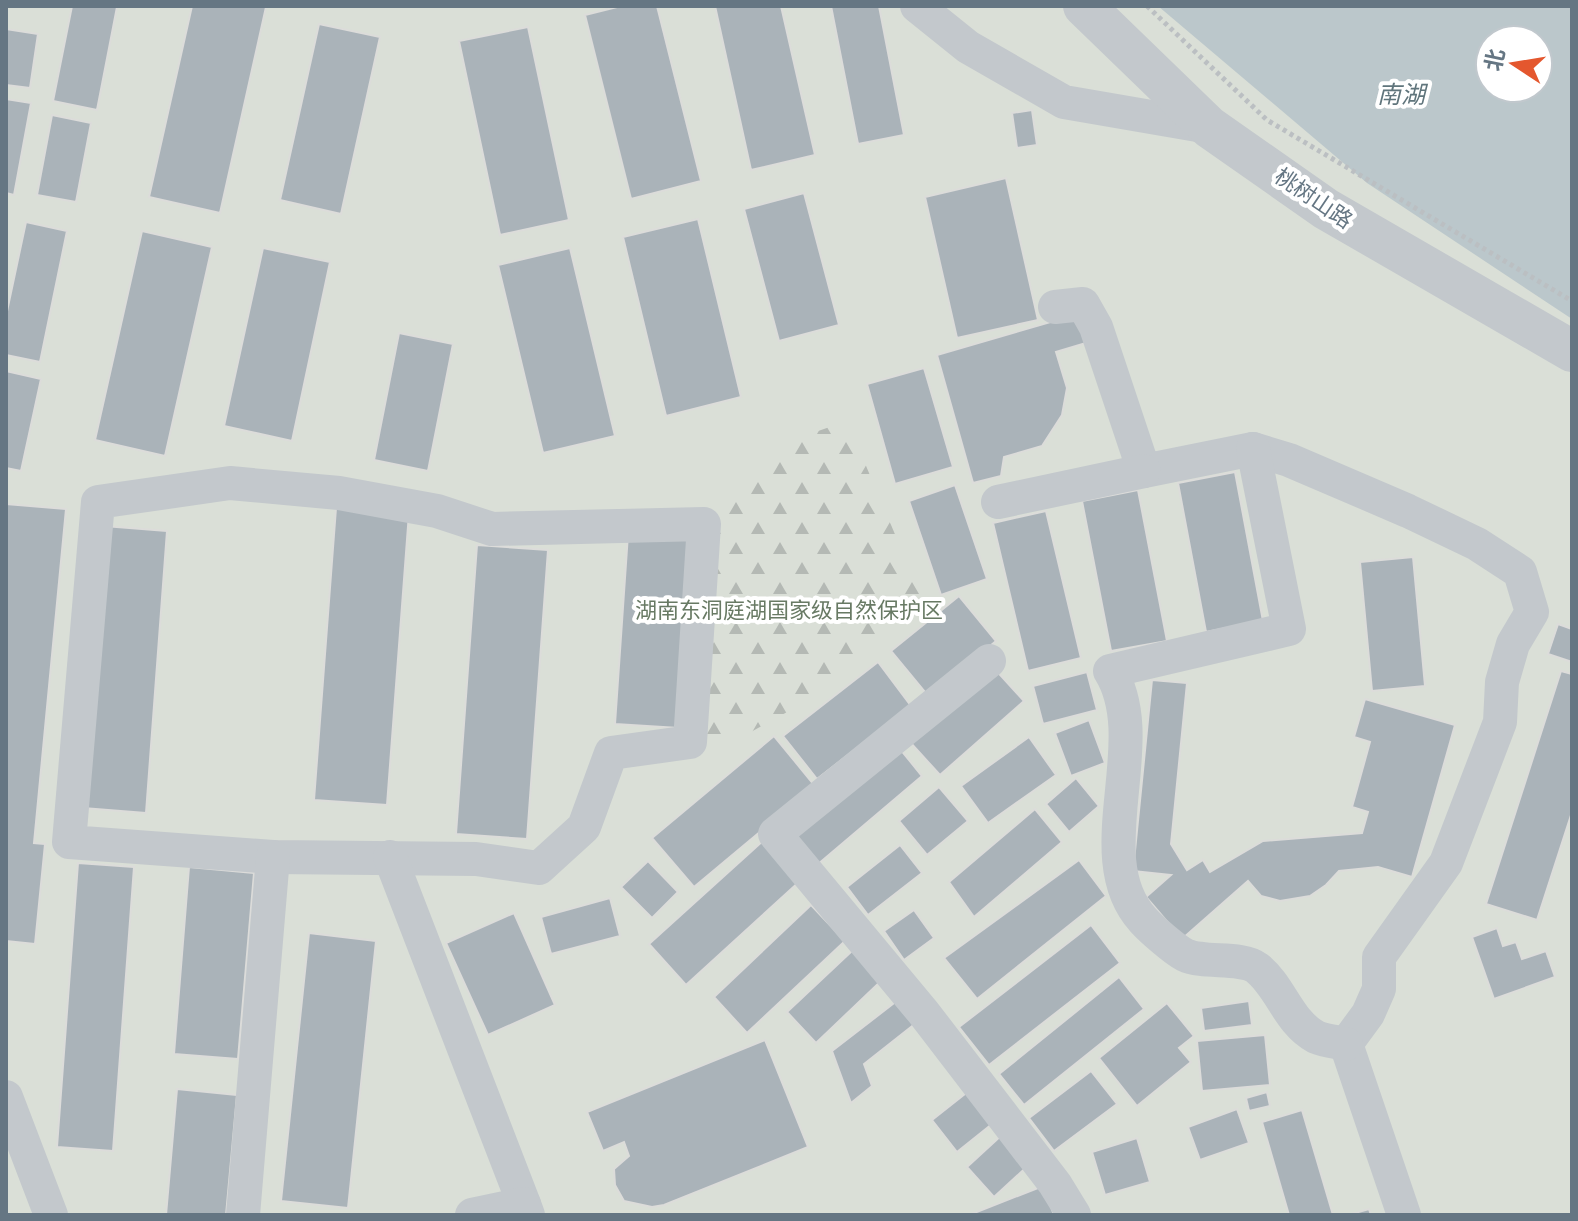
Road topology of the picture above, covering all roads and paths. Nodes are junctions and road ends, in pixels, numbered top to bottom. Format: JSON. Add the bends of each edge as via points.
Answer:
{"nodes":[{"id":1,"x":917,"y":6,"type":"edge"},
{"id":2,"x":1084,"y":6,"type":"edge"},
{"id":3,"x":1147,"y":6,"type":"edge"},
{"id":4,"x":1209,"y":127,"type":"junction"},
{"id":5,"x":1572,"y":301,"type":"edge"},
{"id":6,"x":1055,"y":307,"type":"dead end"},
{"id":7,"x":1572,"y":351,"type":"edge"},
{"id":8,"x":1253,"y":449,"type":"junction"},
{"id":9,"x":1144,"y":471,"type":"junction"},
{"id":10,"x":998,"y":502,"type":"dead end"},
{"id":11,"x":989,"y":661,"type":"dead end"},
{"id":12,"x":273,"y":857,"type":"junction"},
{"id":13,"x":390,"y":857,"type":"junction"},
{"id":14,"x":1346,"y":1044,"type":"junction"},
{"id":15,"x":6,"y":1097,"type":"edge"},
{"id":16,"x":526,"y":1209,"type":"edge"},
{"id":17,"x":51,"y":1215,"type":"edge"},
{"id":18,"x":243,"y":1215,"type":"edge"},
{"id":19,"x":472,"y":1215,"type":"edge"},
{"id":20,"x":1074,"y":1215,"type":"edge"},
{"id":21,"x":1404,"y":1215,"type":"edge"}],
"edges":[{"from":1,"to":4,"type":"street","via":[[968,47],[1064,102]]},
{"from":2,"to":4,"type":"street","name":"桃树山路"},
{"from":3,"to":5,"type":"path","via":[[1267,120]]},
{"from":4,"to":7,"type":"street","name":"桃树山路","via":[[1326,209]]},
{"from":6,"to":9,"type":"street","via":[[1083,304],[1096,327]]},
{"from":8,"to":9,"type":"street"},
{"from":8,"to":14,"type":"street","via":[[1477,544],[1520,572],[1532,612],[1513,644],[1502,682],[1500,722],[1446,863],[1379,957],[1379,989]]},
{"from":8,"to":14,"type":"street","via":[[1289,629],[1110,671],[1125,720],[1119,842],[1123,885],[1142,919],[1186,955],[1254,966],[1316,1037]]},
{"from":9,"to":10,"type":"street"},
{"from":11,"to":20,"type":"street","via":[[775,834],[923,1012]]},
{"from":12,"to":13,"type":"street"},
{"from":12,"to":13,"type":"street","via":[[69,842],[98,502],[230,483],[339,493],[437,511],[492,529],[704,524],[690,742],[611,753],[584,827],[539,868],[476,859]]},
{"from":12,"to":18,"type":"street"},
{"from":13,"to":16,"type":"street"},
{"from":14,"to":21,"type":"street"},
{"from":15,"to":17,"type":"street"},
{"from":16,"to":19,"type":"street"}]}
